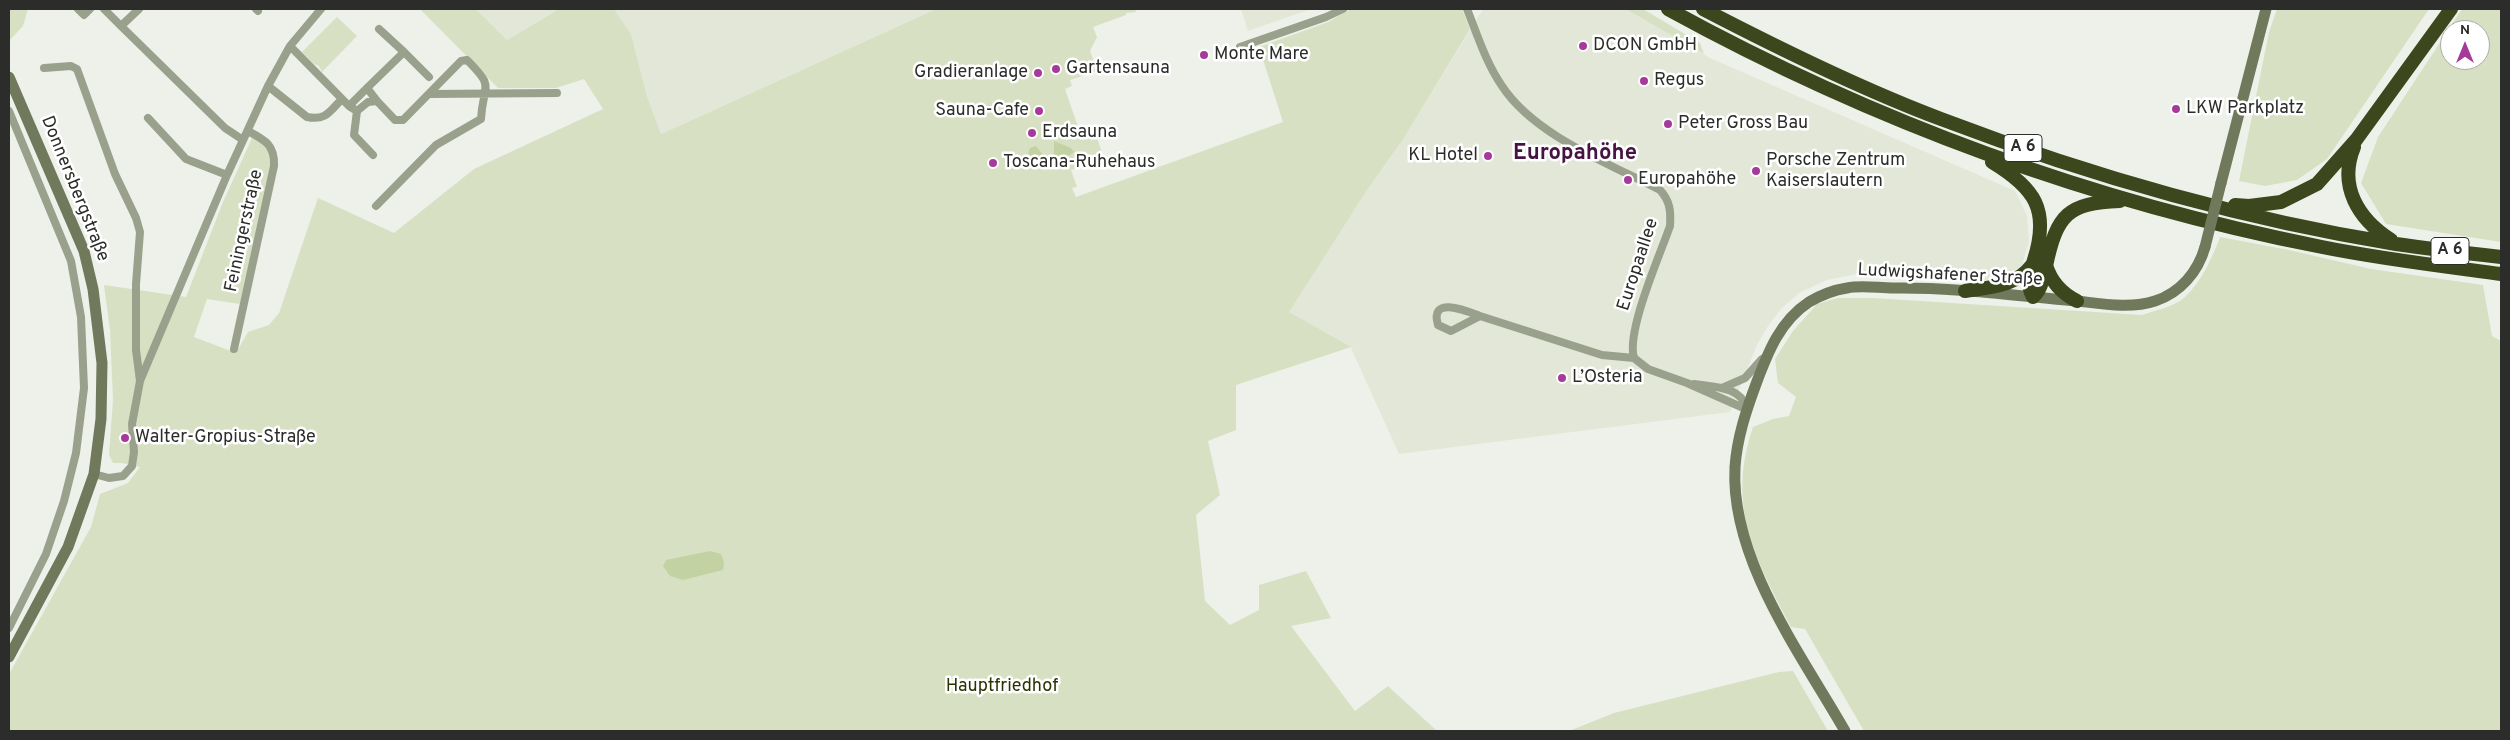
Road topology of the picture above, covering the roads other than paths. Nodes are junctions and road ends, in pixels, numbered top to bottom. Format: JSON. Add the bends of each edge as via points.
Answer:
{"nodes":[{"id":1,"x":78,"y":9,"type":"edge"},
{"id":2,"x":90,"y":9,"type":"edge"},
{"id":3,"x":104,"y":9,"type":"edge"},
{"id":4,"x":138,"y":9,"type":"edge"},
{"id":5,"x":321,"y":9,"type":"edge"},
{"id":6,"x":1343,"y":9,"type":"edge"},
{"id":7,"x":1467,"y":9,"type":"edge"},
{"id":8,"x":1668,"y":9,"type":"edge"},
{"id":9,"x":1703,"y":9,"type":"edge"},
{"id":10,"x":2266,"y":9,"type":"edge"},
{"id":11,"x":2451,"y":9,"type":"edge"},
{"id":12,"x":121,"y":26,"type":"junction"},
{"id":13,"x":379,"y":29,"type":"dead end"},
{"id":14,"x":290,"y":46,"type":"junction"},
{"id":15,"x":1240,"y":48,"type":"dead end"},
{"id":16,"x":404,"y":52,"type":"junction"},
{"id":17,"x":44,"y":68,"type":"dead end"},
{"id":18,"x":9,"y":77,"type":"edge"},
{"id":19,"x":429,"y":77,"type":"dead end"},
{"id":20,"x":268,"y":86,"type":"junction"},
{"id":21,"x":367,"y":88,"type":"junction"},
{"id":22,"x":557,"y":93,"type":"dead end"},
{"id":23,"x":429,"y":94,"type":"junction"},
{"id":24,"x":485,"y":94,"type":"junction"},
{"id":25,"x":342,"y":98,"type":"junction"},
{"id":26,"x":377,"y":100,"type":"junction"},
{"id":27,"x":349,"y":106,"type":"junction"},
{"id":28,"x":9,"y":111,"type":"edge"},
{"id":29,"x":357,"y":111,"type":"junction"},
{"id":30,"x":148,"y":118,"type":"dead end"},
{"id":31,"x":248,"y":131,"type":"junction"},
{"id":32,"x":243,"y":140,"type":"junction"},
{"id":33,"x":2356,"y":140,"type":"junction"},
{"id":34,"x":1968,"y":148,"type":"junction"},
{"id":35,"x":373,"y":155,"type":"dead end"},
{"id":36,"x":227,"y":175,"type":"junction"},
{"id":37,"x":2131,"y":201,"type":"junction"},
{"id":38,"x":2194,"y":202,"type":"junction"},
{"id":39,"x":376,"y":206,"type":"dead end"},
{"id":40,"x":2398,"y":244,"type":"junction"},
{"id":41,"x":2501,"y":257,"type":"edge"},
{"id":42,"x":2039,"y":264,"type":"junction"},
{"id":43,"x":2501,"y":274,"type":"edge"},
{"id":44,"x":1965,"y":292,"type":"junction"},
{"id":45,"x":2033,"y":297,"type":"junction"},
{"id":46,"x":2077,"y":301,"type":"junction"},
{"id":47,"x":1480,"y":316,"type":"junction"},
{"id":48,"x":234,"y":349,"type":"dead end"},
{"id":49,"x":1770,"y":350,"type":"junction"},
{"id":50,"x":1634,"y":358,"type":"junction"},
{"id":51,"x":140,"y":381,"type":"junction"},
{"id":52,"x":1688,"y":382,"type":"junction"},
{"id":53,"x":1720,"y":388,"type":"junction"},
{"id":54,"x":1748,"y":410,"type":"junction"},
{"id":55,"x":94,"y":474,"type":"junction"},
{"id":56,"x":9,"y":628,"type":"edge"},
{"id":57,"x":9,"y":658,"type":"edge"},
{"id":58,"x":1845,"y":731,"type":"edge"}],
"edges":[{"from":1,"to":2,"type":"street","via":[[84,15]]},
{"from":3,"to":12,"type":"street"},
{"from":4,"to":12,"type":"street"},
{"from":5,"to":14,"type":"street"},
{"from":6,"to":15,"type":"street"},
{"from":7,"to":50,"type":"street","name":"Europaallee","via":[[1501,85],[1523,112],[1546,129],[1666,196],[1670,226],[1635,326]]},
{"from":8,"to":34,"type":"highway","number":"A 6","via":[[1718,37],[1846,98]]},
{"from":9,"to":38,"type":"highway","number":"A 6","via":[[1938,118],[2050,158]]},
{"from":10,"to":46,"type":"street","name":"Ludwigshafener Straße","bridge":true,"via":[[2205,247],[2194,272],[2179,288],[2162,299],[2134,305]]},
{"from":11,"to":33,"type":"highway"},
{"from":12,"to":32,"type":"street","via":[[224,128]]},
{"from":13,"to":16,"type":"street"},
{"from":14,"to":20,"type":"street"},
{"from":14,"to":25,"type":"street"},
{"from":16,"to":19,"type":"street"},
{"from":16,"to":21,"type":"street"},
{"from":17,"to":51,"type":"street","via":[[71,66],[76,69],[115,174],[136,218],[140,232],[136,350]]},
{"from":18,"to":55,"type":"street","name":"Donnersbergstraße","via":[[84,251],[93,289],[102,363],[102,419]]},
{"from":20,"to":25,"type":"street","via":[[307,117],[324,117]]},
{"from":20,"to":31,"type":"street"},
{"from":21,"to":26,"type":"street"},
{"from":21,"to":27,"type":"street"},
{"from":22,"to":24,"type":"street"},
{"from":23,"to":24,"type":"street"},
{"from":23,"to":24,"type":"street","via":[[461,61],[467,60],[485,78]]},
{"from":23,"to":26,"type":"street","via":[[403,120],[395,120]]},
{"from":24,"to":39,"type":"street","via":[[482,119],[436,145]]},
{"from":25,"to":27,"type":"street"},
{"from":26,"to":29,"type":"street","via":[[368,102]]},
{"from":27,"to":29,"type":"street"},
{"from":28,"to":56,"type":"street","name":"Donnersbergstraße","via":[[71,261],[81,316],[84,388],[76,453],[64,501],[46,554]]},
{"from":29,"to":35,"type":"street","via":[[354,135]]},
{"from":30,"to":36,"type":"street","via":[[186,159]]},
{"from":31,"to":32,"type":"street"},
{"from":31,"to":48,"type":"street","name":"Feiningerstraße","via":[[272,147],[274,166]]},
{"from":32,"to":36,"type":"street"},
{"from":33,"to":38,"type":"highway","via":[[2318,184],[2290,199],[2249,206]]},
{"from":33,"to":40,"type":"highway","via":[[2348,170],[2353,200],[2371,226]]},
{"from":34,"to":37,"type":"highway","number":"A 6"},
{"from":34,"to":42,"type":"highway","via":[[2018,179],[2035,200],[2040,214]]},
{"from":36,"to":51,"type":"street"},
{"from":37,"to":42,"type":"highway","via":[[2095,202],[2072,211],[2058,227]]},
{"from":37,"to":43,"type":"highway","number":"A 6","via":[[2322,247]]},
{"from":38,"to":40,"type":"highway","number":"A 6"},
{"from":40,"to":41,"type":"highway","number":"A 6"},
{"from":42,"to":44,"type":"highway","via":[[2012,282]]},
{"from":42,"to":45,"type":"highway","via":[[2041,285]]},
{"from":42,"to":46,"type":"highway","via":[[2065,294]]},
{"from":44,"to":45,"type":"street","name":"Ludwigshafener Straße"},
{"from":44,"to":49,"type":"street","name":"Ludwigshafener Straße","via":[[1910,287],[1859,287],[1832,292],[1808,302],[1793,315]]},
{"from":45,"to":46,"type":"street","name":"Ludwigshafener Straße"},
{"from":47,"to":47,"type":"street","via":[[1444,307],[1436,319],[1438,325],[1451,331]]},
{"from":47,"to":50,"type":"street","via":[[1602,355]]},
{"from":49,"to":53,"type":"street","via":[[1745,378]]},
{"from":49,"to":54,"type":"street","name":"Ludwigshafener Straße"},
{"from":50,"to":52,"type":"street","via":[[1648,369]]},
{"from":51,"to":55,"type":"street","via":[[132,424],[132,466],[122,476],[109,478]]},
{"from":52,"to":53,"type":"street"},
{"from":52,"to":54,"type":"street"},
{"from":53,"to":54,"type":"street","via":[[1738,394]]},
{"from":54,"to":58,"type":"street","name":"Ludwigshafener Straße","via":[[1735,466],[1736,499],[1745,545],[1761,584]]},
{"from":55,"to":57,"type":"street","name":"Donnersbergstraße","via":[[68,547]]}]}
